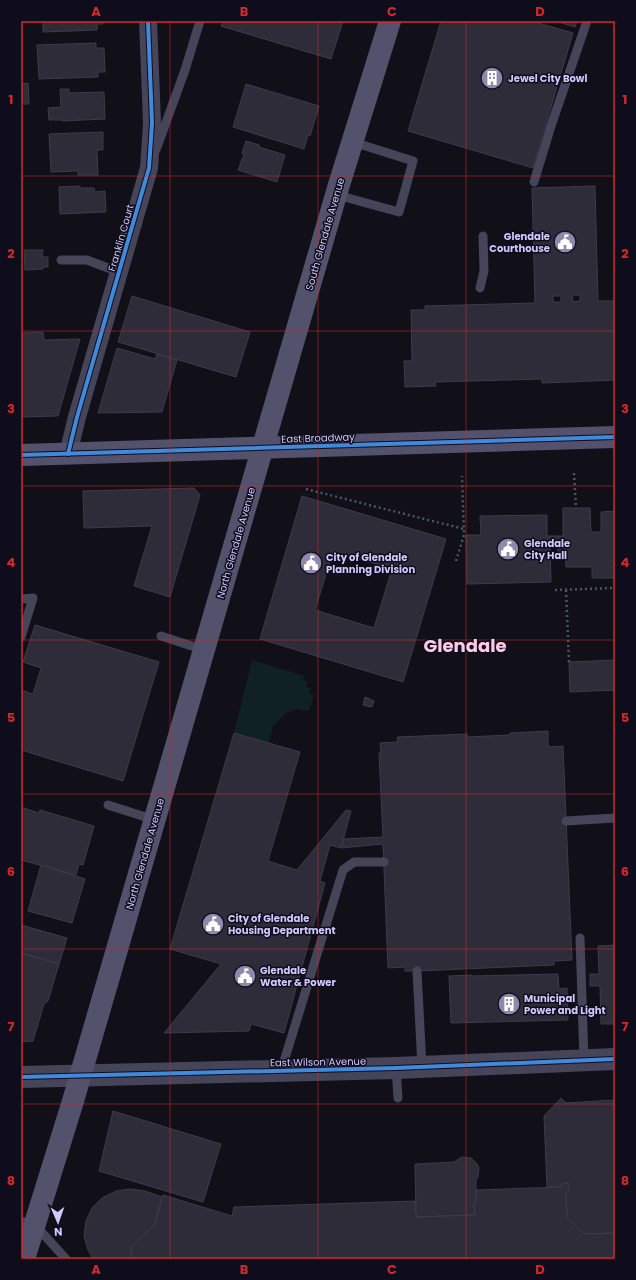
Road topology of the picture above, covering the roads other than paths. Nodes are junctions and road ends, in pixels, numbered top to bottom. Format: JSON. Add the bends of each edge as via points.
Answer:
{"nodes":[{"id":1,"x":148,"y":21,"type":"edge"},
{"id":2,"x":200,"y":21,"type":"edge"},
{"id":3,"x":390,"y":21,"type":"edge"},
{"id":4,"x":587,"y":21,"type":"edge"},
{"id":5,"x":352,"y":142,"type":"junction"},
{"id":6,"x":149,"y":168,"type":"junction"},
{"id":7,"x":534,"y":182,"type":"dead end"},
{"id":8,"x":336,"y":195,"type":"junction"},
{"id":9,"x":483,"y":236,"type":"dead end"},
{"id":10,"x":61,"y":260,"type":"dead end"},
{"id":11,"x":120,"y":270,"type":"junction"},
{"id":12,"x":480,"y":288,"type":"dead end"},
{"id":13,"x":615,"y":437,"type":"edge"},
{"id":14,"x":263,"y":448,"type":"junction"},
{"id":15,"x":68,"y":454,"type":"junction"},
{"id":16,"x":21,"y":455,"type":"edge"},
{"id":17,"x":21,"y":599,"type":"edge"},
{"id":18,"x":161,"y":636,"type":"dead end"},
{"id":19,"x":21,"y":637,"type":"edge"},
{"id":20,"x":205,"y":650,"type":"junction"},
{"id":21,"x":108,"y":805,"type":"dead end"},
{"id":22,"x":615,"y":818,"type":"edge"},
{"id":23,"x":155,"y":820,"type":"junction"},
{"id":24,"x":566,"y":821,"type":"dead end"},
{"id":25,"x":384,"y":862,"type":"dead end"},
{"id":26,"x":580,"y":938,"type":"dead end"},
{"id":27,"x":417,"y":971,"type":"dead end"},
{"id":28,"x":615,"y":1059,"type":"edge"},
{"id":29,"x":584,"y":1061,"type":"junction"},
{"id":30,"x":422,"y":1067,"type":"junction"},
{"id":31,"x":396,"y":1068,"type":"junction"},
{"id":32,"x":281,"y":1071,"type":"junction"},
{"id":33,"x":81,"y":1076,"type":"junction"},
{"id":34,"x":21,"y":1077,"type":"edge"},
{"id":35,"x":398,"y":1098,"type":"dead end"},
{"id":36,"x":28,"y":1223,"type":"edge"},
{"id":37,"x":24,"y":1259,"type":"edge"},
{"id":38,"x":66,"y":1259,"type":"edge"}],
"edges":[{"from":1,"to":6,"type":"street","name":"Franklin Court","via":[[152,123]]},
{"from":2,"to":6,"type":"lane"},
{"from":3,"to":5,"type":"main road","name":"South Glendale Avenue"},
{"from":4,"to":7,"type":"lane"},
{"from":5,"to":8,"type":"main road","name":"South Glendale Avenue"},
{"from":5,"to":8,"type":"lane","via":[[413,161],[399,212]]},
{"from":6,"to":11,"type":"street","name":"Franklin Court"},
{"from":8,"to":14,"type":"main road","name":"South Glendale Avenue"},
{"from":9,"to":12,"type":"lane","via":[[484,272]]},
{"from":10,"to":11,"type":"lane","via":[[87,260]]},
{"from":11,"to":15,"type":"street","name":"Franklin Court"},
{"from":13,"to":14,"type":"main road","name":"East Broadway"},
{"from":14,"to":15,"type":"main road","name":"East Broadway"},
{"from":14,"to":20,"type":"main road","name":"North Glendale Avenue"},
{"from":15,"to":16,"type":"main road","name":"East Broadway"},
{"from":17,"to":19,"type":"lane","via":[[33,598]]},
{"from":18,"to":20,"type":"lane"},
{"from":20,"to":23,"type":"main road","name":"North Glendale Avenue"},
{"from":21,"to":23,"type":"lane"},
{"from":22,"to":24,"type":"lane"},
{"from":23,"to":33,"type":"main road","name":"North Glendale Avenue"},
{"from":25,"to":32,"type":"lane","via":[[354,862],[343,870]]},
{"from":26,"to":29,"type":"lane"},
{"from":27,"to":30,"type":"lane"},
{"from":28,"to":29,"type":"street","name":"East Wilson Avenue"},
{"from":29,"to":30,"type":"street","name":"East Wilson Avenue"},
{"from":30,"to":31,"type":"street","name":"East Wilson Avenue"},
{"from":31,"to":32,"type":"street","name":"East Wilson Avenue"},
{"from":31,"to":35,"type":"lane"},
{"from":32,"to":33,"type":"street","name":"East Wilson Avenue"},
{"from":33,"to":34,"type":"street","name":"East Wilson Avenue"},
{"from":33,"to":36,"type":"main road","name":"North Glendale Avenue"},
{"from":36,"to":37,"type":"main road","name":"North Glendale Avenue"},
{"from":36,"to":38,"type":"lane"}]}
